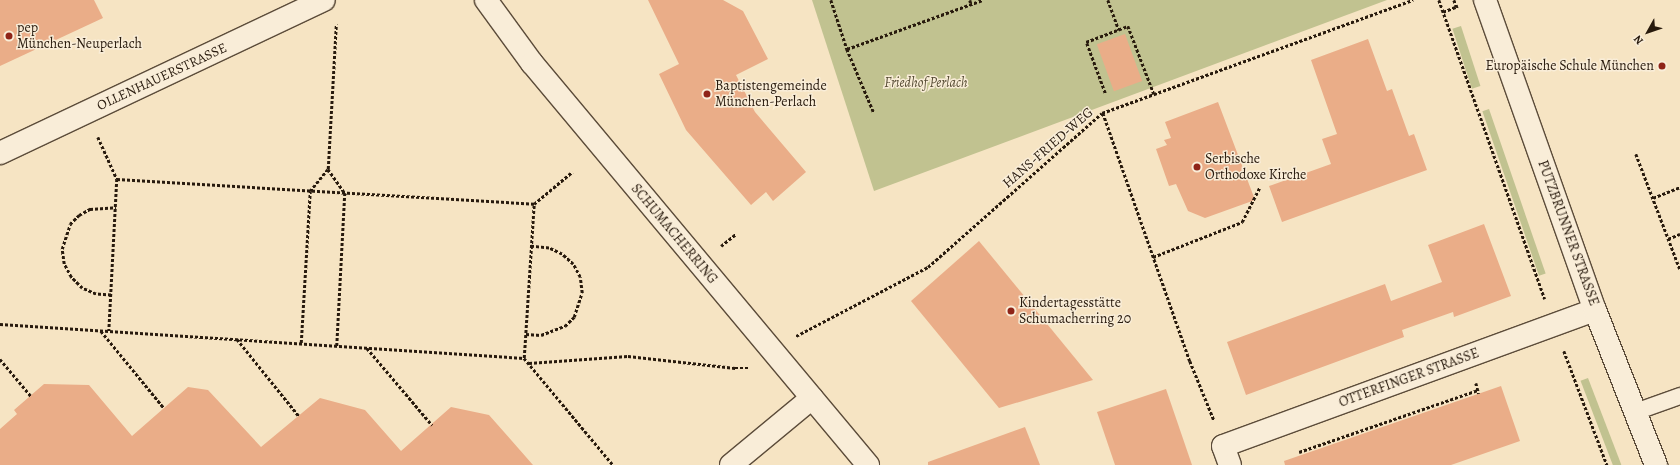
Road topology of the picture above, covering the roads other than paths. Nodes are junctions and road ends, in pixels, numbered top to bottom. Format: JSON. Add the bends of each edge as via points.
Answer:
{"nodes":[{"id":1,"x":324,"y":0,"type":"edge"},
{"id":2,"x":486,"y":0,"type":"edge"},
{"id":3,"x":1485,"y":0,"type":"edge"},
{"id":4,"x":0,"y":153,"type":"edge"},
{"id":5,"x":1596,"y":310,"type":"junction"},
{"id":6,"x":1680,"y":396,"type":"edge"},
{"id":7,"x":812,"y":398,"type":"junction"},
{"id":8,"x":1636,"y":412,"type":"junction"},
{"id":9,"x":1226,"y":455,"type":"edge"},
{"id":10,"x":731,"y":465,"type":"edge"},
{"id":11,"x":868,"y":465,"type":"edge"},
{"id":12,"x":1656,"y":465,"type":"edge"}],
"edges":[{"from":1,"to":4,"type":"street","name":"OLLENHAUERSTRASSE"},
{"from":2,"to":7,"type":"street","name":"SCHUMACHERRING","via":[[532,63]]},
{"from":3,"to":5,"type":"street","name":"PUTZBRUNNER STRASSE"},
{"from":5,"to":8,"type":"street","name":"PUTZBRUNNER STRASSE"},
{"from":5,"to":9,"type":"street","name":"OTTERFINGER STRASSE"},
{"from":6,"to":8,"type":"lane"},
{"from":7,"to":10,"type":"street"},
{"from":7,"to":11,"type":"street","name":"SCHUMACHERRING"},
{"from":8,"to":12,"type":"street","name":"PUTZBRUNNER STRASSE"}]}
